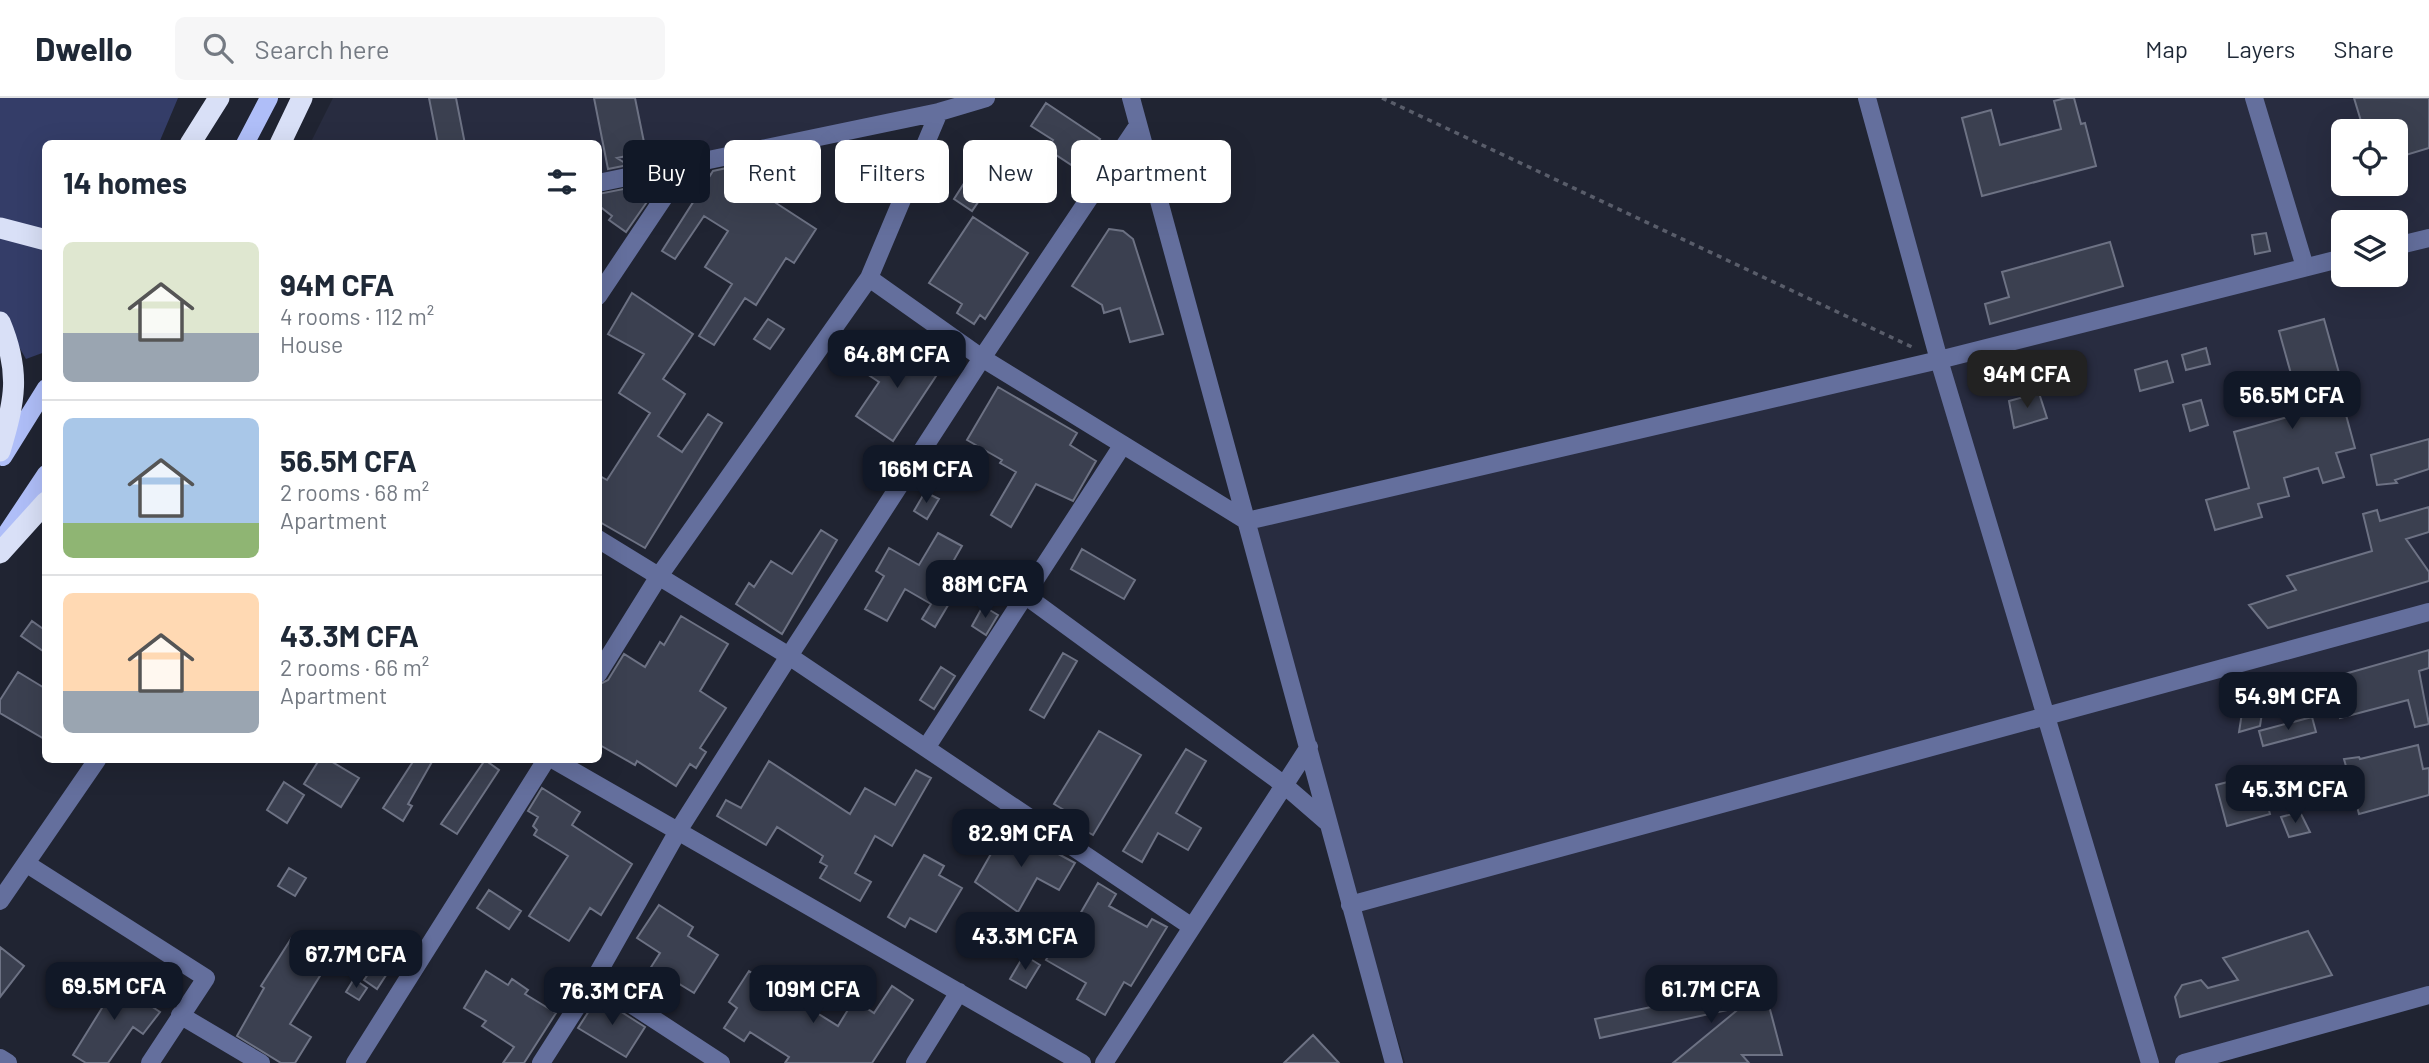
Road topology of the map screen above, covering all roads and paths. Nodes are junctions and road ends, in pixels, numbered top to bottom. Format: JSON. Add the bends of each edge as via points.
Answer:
{"nodes":[{"id":1,"x":219,"y":98,"type":"edge"},
{"id":2,"x":270,"y":98,"type":"edge"},
{"id":3,"x":302,"y":98,"type":"edge"},
{"id":4,"x":986,"y":98,"type":"edge"},
{"id":5,"x":1131,"y":98,"type":"edge"},
{"id":6,"x":1382,"y":98,"type":"edge"},
{"id":7,"x":1867,"y":98,"type":"edge"},
{"id":8,"x":2255,"y":98,"type":"edge"},
{"id":9,"x":939,"y":112,"type":"junction"},
{"id":10,"x":1137,"y":127,"type":"junction"},
{"id":11,"x":193,"y":140,"type":"edge"},
{"id":12,"x":247,"y":140,"type":"edge"},
{"id":13,"x":282,"y":140,"type":"edge"},
{"id":14,"x":710,"y":158,"type":"edge"},
{"id":15,"x":623,"y":177,"type":"edge"},
{"id":16,"x":602,"y":182,"type":"edge"},
{"id":17,"x":660,"y":203,"type":"edge"},
{"id":18,"x":0,"y":228,"type":"edge"},
{"id":19,"x":2429,"y":238,"type":"edge"},
{"id":20,"x":42,"y":239,"type":"edge"},
{"id":21,"x":2408,"y":243,"type":"edge"},
{"id":22,"x":2331,"y":261,"type":"edge"},
{"id":23,"x":2305,"y":267,"type":"junction"},
{"id":24,"x":869,"y":278,"type":"junction"},
{"id":25,"x":602,"y":290,"type":"edge"},
{"id":26,"x":0,"y":322,"type":"edge"},
{"id":27,"x":982,"y":358,"type":"junction"},
{"id":28,"x":1939,"y":360,"type":"junction"},
{"id":29,"x":42,"y":394,"type":"edge"},
{"id":30,"x":1122,"y":446,"type":"junction"},
{"id":31,"x":0,"y":451,"type":"edge"},
{"id":32,"x":0,"y":461,"type":"edge"},
{"id":33,"x":42,"y":480,"type":"edge"},
{"id":34,"x":42,"y":506,"type":"edge"},
{"id":35,"x":1247,"y":521,"type":"junction"},
{"id":36,"x":602,"y":541,"type":"edge"},
{"id":37,"x":0,"y":543,"type":"edge"},
{"id":38,"x":0,"y":553,"type":"edge"},
{"id":39,"x":659,"y":576,"type":"junction"},
{"id":40,"x":1026,"y":597,"type":"junction"},
{"id":41,"x":2429,"y":612,"type":"edge"},
{"id":42,"x":789,"y":656,"type":"junction"},
{"id":43,"x":602,"y":668,"type":"edge"},
{"id":44,"x":2044,"y":715,"type":"junction"},
{"id":45,"x":1309,"y":747,"type":"junction"},
{"id":46,"x":926,"y":748,"type":"junction"},
{"id":47,"x":95,"y":763,"type":"edge"},
{"id":48,"x":544,"y":763,"type":"edge"},
{"id":49,"x":559,"y":763,"type":"edge"},
{"id":50,"x":1283,"y":784,"type":"junction"},
{"id":51,"x":1328,"y":823,"type":"junction"},
{"id":52,"x":678,"y":831,"type":"junction"},
{"id":53,"x":27,"y":864,"type":"junction"},
{"id":54,"x":0,"y":901,"type":"edge"},
{"id":55,"x":1350,"y":905,"type":"junction"},
{"id":56,"x":1192,"y":927,"type":"junction"},
{"id":57,"x":594,"y":980,"type":"junction"},
{"id":58,"x":959,"y":992,"type":"junction"},
{"id":59,"x":2429,"y":995,"type":"edge"},
{"id":60,"x":180,"y":1016,"type":"junction"},
{"id":61,"x":0,"y":1058,"type":"edge"},
{"id":62,"x":8,"y":1063,"type":"edge"},
{"id":63,"x":150,"y":1063,"type":"edge"},
{"id":64,"x":261,"y":1063,"type":"edge"},
{"id":65,"x":355,"y":1063,"type":"edge"},
{"id":66,"x":541,"y":1063,"type":"edge"},
{"id":67,"x":721,"y":1063,"type":"edge"},
{"id":68,"x":915,"y":1063,"type":"edge"},
{"id":69,"x":1082,"y":1063,"type":"edge"},
{"id":70,"x":1104,"y":1063,"type":"edge"},
{"id":71,"x":1394,"y":1063,"type":"edge"},
{"id":72,"x":2150,"y":1063,"type":"edge"},
{"id":73,"x":2184,"y":1063,"type":"edge"}],
"edges":[{"from":1,"to":11,"type":"highway"},
{"from":2,"to":12,"type":"main road"},
{"from":3,"to":13,"type":"highway"},
{"from":4,"to":9,"type":"street"},
{"from":5,"to":10,"type":"street"},
{"from":6,"to":28,"type":"path"},
{"from":7,"to":28,"type":"street"},
{"from":8,"to":23,"type":"street"},
{"from":9,"to":14,"type":"street"},
{"from":9,"to":24,"type":"street"},
{"from":10,"to":27,"type":"street"},
{"from":10,"to":35,"type":"street"},
{"from":15,"to":16,"type":"street"},
{"from":17,"to":25,"type":"street"},
{"from":18,"to":20,"type":"highway"},
{"from":19,"to":21,"type":"street"},
{"from":22,"to":23,"type":"street"},
{"from":23,"to":28,"type":"street"},
{"from":24,"to":27,"type":"street"},
{"from":24,"to":39,"type":"street"},
{"from":26,"to":31,"type":"highway","via":[[14,374],[14,403]]},
{"from":27,"to":30,"type":"street"},
{"from":27,"to":42,"type":"street"},
{"from":28,"to":35,"type":"street"},
{"from":28,"to":44,"type":"street"},
{"from":29,"to":32,"type":"main road"},
{"from":30,"to":35,"type":"street"},
{"from":30,"to":40,"type":"street"},
{"from":33,"to":37,"type":"main road"},
{"from":34,"to":38,"type":"highway"},
{"from":35,"to":45,"type":"street"},
{"from":36,"to":39,"type":"street"},
{"from":39,"to":42,"type":"street"},
{"from":39,"to":43,"type":"street"},
{"from":40,"to":46,"type":"street"},
{"from":40,"to":50,"type":"street"},
{"from":41,"to":44,"type":"street"},
{"from":42,"to":46,"type":"street"},
{"from":42,"to":52,"type":"street"},
{"from":44,"to":55,"type":"street"},
{"from":44,"to":72,"type":"street"},
{"from":45,"to":50,"type":"street"},
{"from":45,"to":51,"type":"street"},
{"from":46,"to":56,"type":"street"},
{"from":47,"to":53,"type":"street"},
{"from":48,"to":65,"type":"street"},
{"from":49,"to":52,"type":"street"},
{"from":50,"to":51,"type":"street"},
{"from":50,"to":56,"type":"street"},
{"from":51,"to":55,"type":"street"},
{"from":52,"to":57,"type":"street"},
{"from":52,"to":58,"type":"street"},
{"from":53,"to":54,"type":"street"},
{"from":53,"to":60,"type":"street","via":[[206,978]]},
{"from":55,"to":71,"type":"street"},
{"from":56,"to":70,"type":"street"},
{"from":57,"to":66,"type":"street"},
{"from":57,"to":67,"type":"street"},
{"from":58,"to":68,"type":"street"},
{"from":58,"to":69,"type":"street"},
{"from":59,"to":73,"type":"street"},
{"from":60,"to":63,"type":"street"},
{"from":60,"to":64,"type":"street"},
{"from":61,"to":62,"type":"street"}]}
